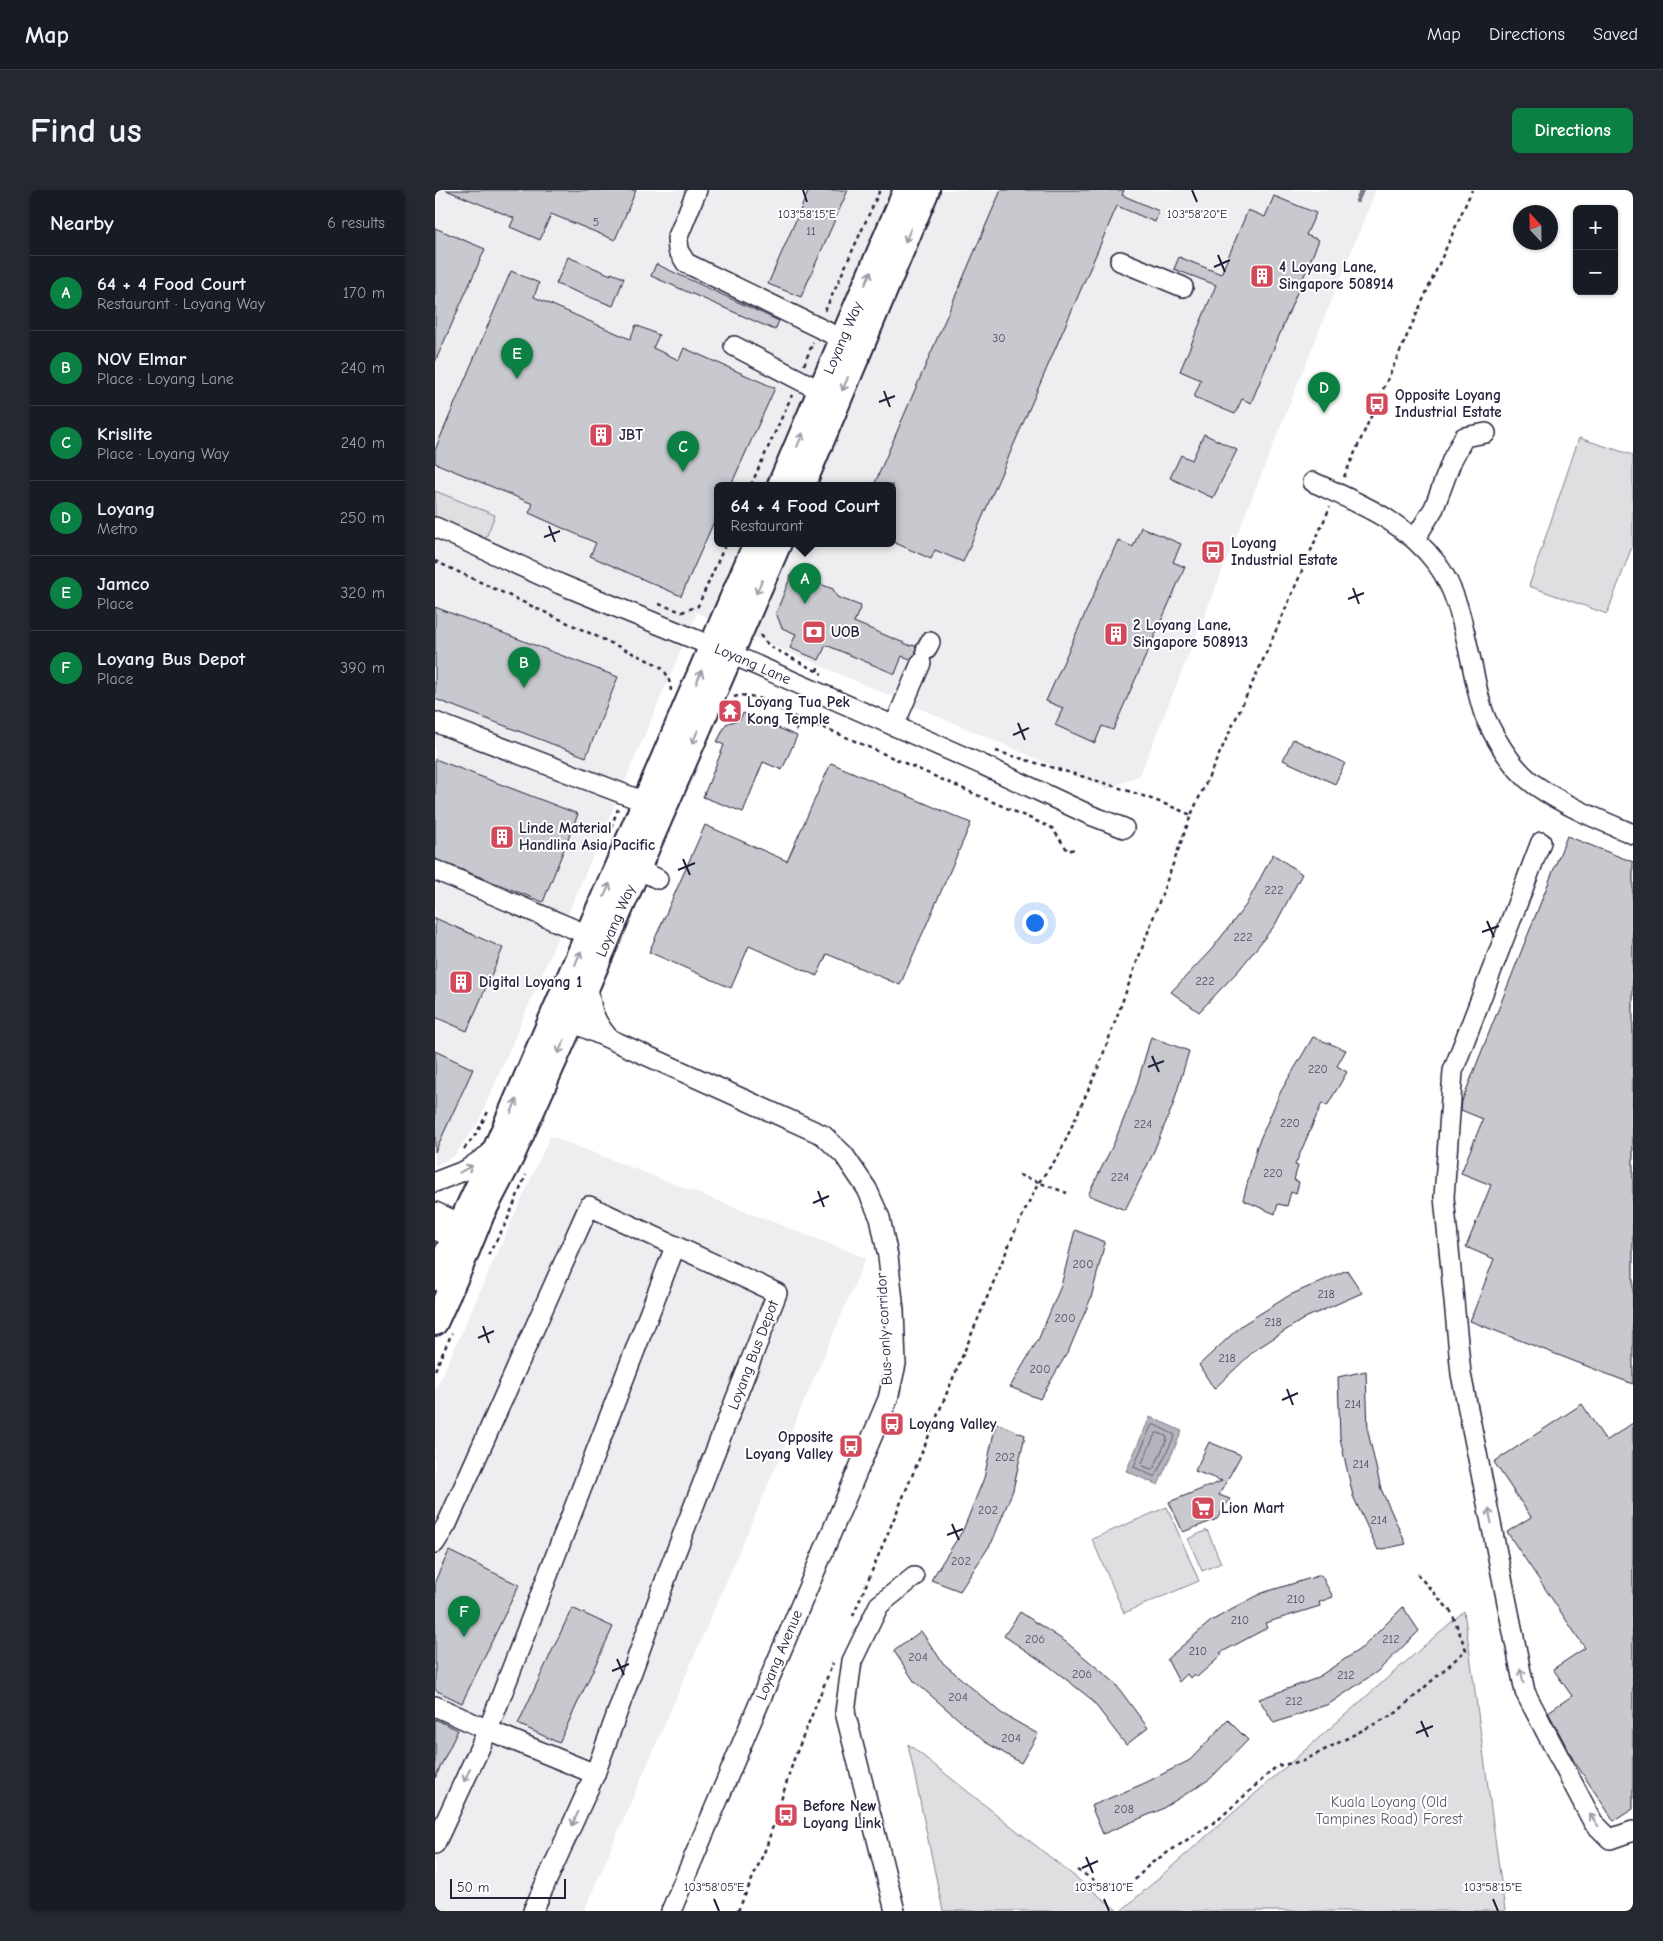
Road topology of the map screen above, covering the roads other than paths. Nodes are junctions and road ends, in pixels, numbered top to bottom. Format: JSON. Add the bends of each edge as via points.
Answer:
{"nodes":[{"id":1,"x":697,"y":190,"type":"edge"},
{"id":2,"x":906,"y":190,"type":"edge"},
{"id":3,"x":927,"y":190,"type":"edge"},
{"id":4,"x":1119,"y":261,"type":"dead end"},
{"id":5,"x":1183,"y":288,"type":"dead end"},
{"id":6,"x":842,"y":339,"type":"junction"},
{"id":7,"x":735,"y":346,"type":"dead end"},
{"id":8,"x":821,"y":390,"type":"junction"},
{"id":9,"x":1486,"y":434,"type":"dead end"},
{"id":10,"x":782,"y":482,"type":"edge"},
{"id":11,"x":804,"y":482,"type":"edge"},
{"id":12,"x":1313,"y":482,"type":"dead end"},
{"id":13,"x":435,"y":527,"type":"edge"},
{"id":14,"x":1415,"y":539,"type":"junction"},
{"id":15,"x":755,"y":547,"type":"edge"},
{"id":16,"x":777,"y":547,"type":"edge"},
{"id":17,"x":721,"y":650,"type":"junction"},
{"id":18,"x":926,"y":651,"type":"dead end"},
{"id":19,"x":435,"y":722,"type":"edge"},
{"id":20,"x":894,"y":726,"type":"junction"},
{"id":21,"x":634,"y":798,"type":"junction"},
{"id":22,"x":1124,"y":828,"type":"dead end"},
{"id":23,"x":1633,"y":834,"type":"edge"},
{"id":24,"x":1541,"y":842,"type":"dead end"},
{"id":25,"x":435,"y":870,"type":"edge"},
{"id":26,"x":588,"y":935,"type":"junction"},
{"id":27,"x":587,"y":986,"type":"junction"},
{"id":28,"x":563,"y":1018,"type":"junction"},
{"id":29,"x":609,"y":1038,"type":"junction"},
{"id":30,"x":495,"y":1150,"type":"junction"},
{"id":31,"x":435,"y":1182,"type":"edge"},
{"id":32,"x":435,"y":1212,"type":"edge"},
{"id":33,"x":460,"y":1233,"type":"edge"},
{"id":34,"x":675,"y":1247,"type":"junction"},
{"id":35,"x":435,"y":1278,"type":"edge"},
{"id":36,"x":435,"y":1323,"type":"edge"},
{"id":37,"x":888,"y":1399,"type":"joint"},
{"id":38,"x":435,"y":1543,"type":"edge"},
{"id":39,"x":914,"y":1577,"type":"dead end"},
{"id":40,"x":435,"y":1706,"type":"edge"},
{"id":41,"x":488,"y":1730,"type":"junction"},
{"id":42,"x":595,"y":1774,"type":"junction"},
{"id":43,"x":1633,"y":1831,"type":"edge"},
{"id":44,"x":435,"y":1844,"type":"edge"},
{"id":45,"x":533,"y":1911,"type":"edge"},
{"id":46,"x":671,"y":1911,"type":"edge"},
{"id":47,"x":895,"y":1911,"type":"edge"}],
"edges":[{"from":1,"to":6,"type":"street","via":[[677,239],[678,250],[685,263]]},
{"from":6,"to":2,"type":"main road","name":"Loyang Way","one_way":true},
{"from":3,"to":11,"type":"main road","name":"Loyang Way","one_way":true},
{"from":4,"to":5,"type":"street"},
{"from":6,"to":8,"type":"main road","name":"Loyang Way"},
{"from":7,"to":8,"type":"street"},
{"from":10,"to":8,"type":"main road","name":"Loyang Way","one_way":true},
{"from":9,"to":14,"type":"street","via":[[1464,437],[1434,508]]},
{"from":12,"to":14,"type":"street","via":[[1383,514]]},
{"from":13,"to":17,"type":"street","name":"Loyang Lane","via":[[560,584]]},
{"from":14,"to":23,"type":"street","via":[[1438,565],[1449,586],[1461,615],[1486,717],[1505,754],[1534,784],[1566,804]]},
{"from":15,"to":17,"type":"main road","name":"Loyang Way"},
{"from":16,"to":17,"type":"main road","name":"Loyang Way","one_way":true},
{"from":17,"to":20,"type":"street","name":"Loyang Lane"},
{"from":21,"to":17,"type":"main road","name":"Loyang Way","one_way":true},
{"from":17,"to":27,"type":"main road","name":"Loyang Way","one_way":true,"via":[[648,874]]},
{"from":18,"to":20,"type":"street"},
{"from":19,"to":21,"type":"street"},
{"from":20,"to":22,"type":"street","name":"Loyang Lane"},
{"from":26,"to":21,"type":"main road","name":"Loyang Way","one_way":true},
{"from":43,"to":24,"type":"street","one_way":true,"via":[[1610,1838],[1593,1822],[1525,1692],[1461,1374],[1444,1197],[1453,1071]]},
{"from":25,"to":26,"type":"street"},
{"from":28,"to":26,"type":"main road","name":"Loyang Way","one_way":true},
{"from":27,"to":28,"type":"main road","name":"Loyang Way"},
{"from":27,"to":29,"type":"street","via":[[591,1012]]},
{"from":28,"to":29,"type":"street","name":"Bus-only corridor"},
{"from":30,"to":28,"type":"main road","name":"Loyang Way","one_way":true},
{"from":28,"to":33,"type":"main road","name":"Loyang Way","one_way":true,"via":[[511,1158],[482,1214]]},
{"from":29,"to":37,"type":"street","name":"Bus-only corridor","via":[[797,1123],[813,1144],[835,1161],[859,1192],[872,1220],[880,1257]]},
{"from":31,"to":30,"type":"street","one_way":true,"via":[[467,1170]]},
{"from":30,"to":33,"type":"main road","name":"Loyang Way"},
{"from":32,"to":33,"type":"street"},
{"from":33,"to":35,"type":"main road","name":"Loyang Way"},
{"from":33,"to":36,"type":"main road","name":"Loyang Way"},
{"from":34,"to":38,"type":"street","name":"Loyang Bus Depot","via":[[589,1206],[447,1524]]},
{"from":34,"to":41,"type":"street"},
{"from":34,"to":42,"type":"street","name":"Loyang Bus Depot","via":[[777,1294],[670,1567]]},
{"from":37,"to":46,"type":"street","name":"Loyang Avenue"},
{"from":39,"to":47,"type":"street","via":[[879,1606],[852,1661],[845,1712]]},
{"from":40,"to":41,"type":"street"},
{"from":41,"to":42,"type":"street"},
{"from":41,"to":44,"type":"street","one_way":true},
{"from":42,"to":45,"type":"street","name":"Loyang Bus Depot","one_way":true}]}
